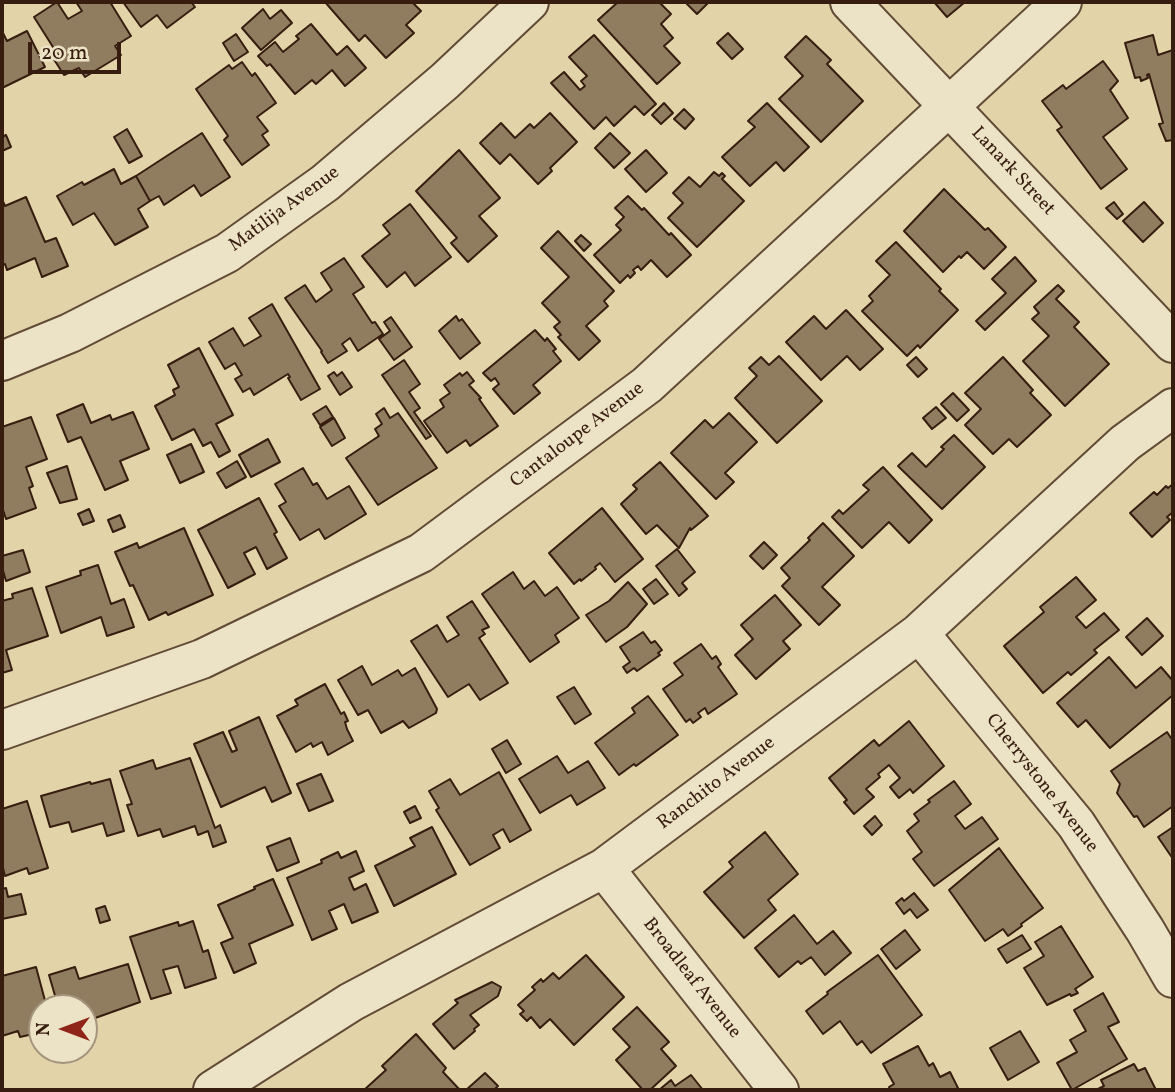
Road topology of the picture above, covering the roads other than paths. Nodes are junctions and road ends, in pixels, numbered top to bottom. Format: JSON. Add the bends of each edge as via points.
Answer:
{"nodes":[{"id":1,"x":530,"y":2,"type":"edge"},
{"id":2,"x":850,"y":2,"type":"edge"},
{"id":3,"x":1062,"y":2,"type":"edge"},
{"id":4,"x":949,"y":104,"type":"junction"},
{"id":5,"x":1173,"y":343,"type":"edge"},
{"id":6,"x":2,"y":361,"type":"edge"},
{"id":7,"x":1173,"y":408,"type":"edge"},
{"id":8,"x":919,"y":633,"type":"junction"},
{"id":9,"x":2,"y":730,"type":"edge"},
{"id":10,"x":604,"y":868,"type":"junction"},
{"id":11,"x":1173,"y":978,"type":"edge"},
{"id":12,"x":215,"y":1090,"type":"edge"},
{"id":13,"x":779,"y":1090,"type":"edge"}],
"edges":[{"from":1,"to":6,"type":"street","name":"Matilija Avenue","via":[[325,183],[227,253],[70,333]]},
{"from":2,"to":4,"type":"street","name":"Lanark Street"},
{"from":3,"to":4,"type":"street","name":"Cantaloupe Avenue"},
{"from":4,"to":5,"type":"street","name":"Lanark Street"},
{"from":4,"to":9,"type":"street","name":"Cantaloupe Avenue","via":[[647,385],[421,553],[202,659]]},
{"from":7,"to":8,"type":"street","name":"Ranchito Avenue","via":[[1125,443]]},
{"from":8,"to":10,"type":"street","name":"Ranchito Avenue"},
{"from":8,"to":11,"type":"street","name":"Cherrystone Avenue","via":[[1076,824]]},
{"from":10,"to":12,"type":"street","name":"Ranchito Avenue","via":[[351,1002]]},
{"from":10,"to":13,"type":"street","name":"Broadleaf Avenue"}]}
